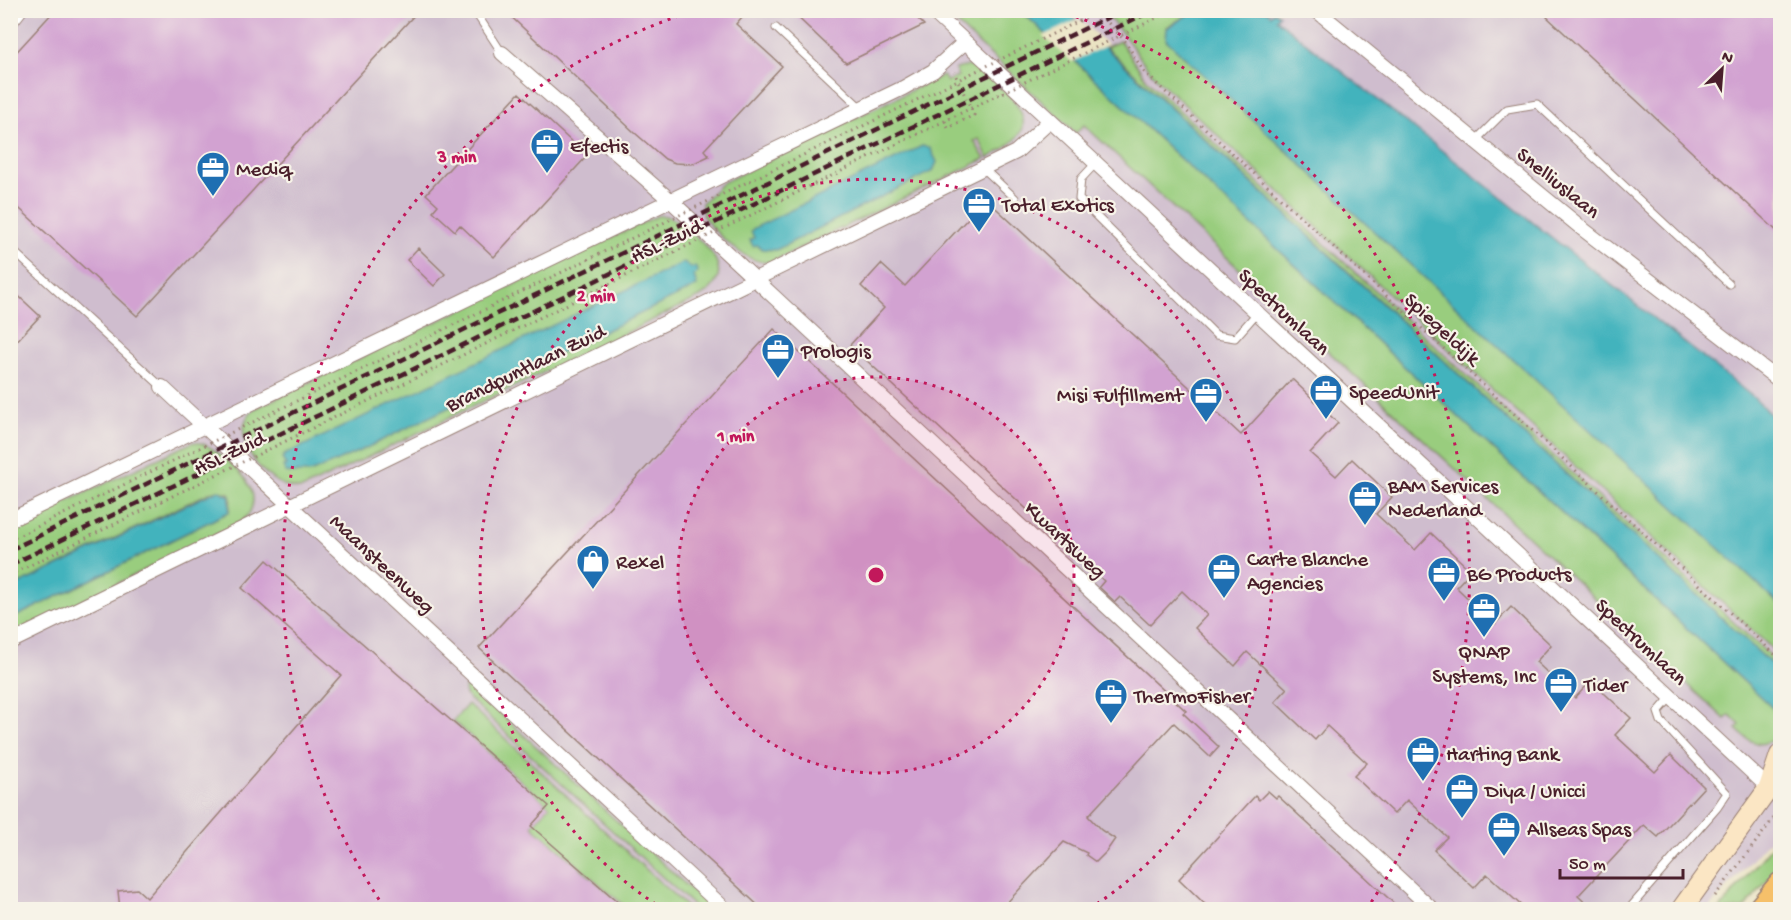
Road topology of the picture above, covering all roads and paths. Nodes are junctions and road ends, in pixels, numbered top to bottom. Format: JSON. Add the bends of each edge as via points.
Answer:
{"nodes":[{"id":1,"x":24,"y":10,"type":"edge"},
{"id":2,"x":474,"y":10,"type":"edge"},
{"id":3,"x":931,"y":10,"type":"edge"},
{"id":4,"x":1096,"y":10,"type":"edge"},
{"id":5,"x":1102,"y":10,"type":"edge"},
{"id":6,"x":1173,"y":10,"type":"edge"},
{"id":7,"x":1322,"y":12,"type":"edge"},
{"id":8,"x":10,"y":28,"type":"edge"},
{"id":9,"x":776,"y":28,"type":"dead end"},
{"id":10,"x":965,"y":42,"type":"junction"},
{"id":11,"x":502,"y":53,"type":"joint"},
{"id":12,"x":954,"y":71,"type":"dead end"},
{"id":13,"x":861,"y":108,"type":"junction"},
{"id":14,"x":945,"y":121,"type":"junction"},
{"id":15,"x":1050,"y":122,"type":"junction"},
{"id":16,"x":1475,"y":141,"type":"junction"},
{"id":17,"x":1096,"y":163,"type":"junction"},
{"id":18,"x":983,"y":168,"type":"junction"},
{"id":19,"x":1015,"y":198,"type":"dead end"},
{"id":20,"x":670,"y":200,"type":"junction"},
{"id":21,"x":10,"y":248,"type":"edge"},
{"id":22,"x":755,"y":278,"type":"junction"},
{"id":23,"x":1729,"y":284,"type":"dead end"},
{"id":24,"x":1257,"y":313,"type":"junction"},
{"id":25,"x":1778,"y":373,"type":"edge"},
{"id":26,"x":162,"y":387,"type":"joint"},
{"id":27,"x":205,"y":426,"type":"junction"},
{"id":28,"x":289,"y":506,"type":"junction"},
{"id":29,"x":10,"y":520,"type":"edge"},
{"id":30,"x":10,"y":540,"type":"edge"},
{"id":31,"x":10,"y":575,"type":"edge"},
{"id":32,"x":10,"y":642,"type":"edge"},
{"id":33,"x":1780,"y":659,"type":"edge"},
{"id":34,"x":1671,"y":697,"type":"junction"},
{"id":35,"x":1780,"y":755,"type":"edge"},
{"id":36,"x":1775,"y":784,"type":"edge"},
{"id":37,"x":1780,"y":810,"type":"edge"},
{"id":38,"x":1780,"y":884,"type":"edge"},
{"id":39,"x":1712,"y":900,"type":"dead end"},
{"id":40,"x":726,"y":909,"type":"edge"},
{"id":41,"x":1433,"y":909,"type":"edge"},
{"id":42,"x":1628,"y":909,"type":"edge"},
{"id":43,"x":1681,"y":909,"type":"edge"},
{"id":44,"x":1758,"y":909,"type":"edge"}],
"edges":[{"from":1,"to":8,"type":"lane"},
{"from":2,"to":11,"type":"lane"},
{"from":3,"to":10,"type":"street","name":"Spectrumlaan"},
{"from":4,"to":33,"type":"path","name":"Spiegeldijk","via":[[1125,40],[1143,72]]},
{"from":5,"to":30,"type":"path","name":"HSL-Zuid","bridge":true},
{"from":6,"to":14,"type":"path","name":"HSL-Zuid","bridge":true},
{"from":7,"to":16,"type":"street","name":"Snelliuslaan"},
{"from":9,"to":13,"type":"lane"},
{"from":10,"to":13,"type":"street","via":[[933,71]]},
{"from":10,"to":15,"type":"street","name":"Spectrumlaan"},
{"from":11,"to":20,"type":"street","name":"Kwartsweg"},
{"from":12,"to":14,"type":"path","via":[[974,116],[948,128]]},
{"from":13,"to":20,"type":"street"},
{"from":14,"to":31,"type":"path","name":"HSL-Zuid","bridge":true},
{"from":15,"to":17,"type":"street","name":"Spectrumlaan"},
{"from":15,"to":18,"type":"street","name":"Brandpuntlaan Zuid","via":[[1024,147]]},
{"from":16,"to":23,"type":"lane","via":[[1507,109],[1536,104]]},
{"from":16,"to":25,"type":"street","name":"Snelliuslaan","via":[[1584,230]]},
{"from":17,"to":24,"type":"street","name":"Spectrumlaan"},
{"from":17,"to":24,"type":"lane","via":[[1081,179],[1079,199],[1216,334],[1235,338]]},
{"from":18,"to":19,"type":"lane"},
{"from":18,"to":22,"type":"street","name":"Brandpuntlaan Zuid"},
{"from":20,"to":22,"type":"street","name":"Kwartsweg"},
{"from":20,"to":27,"type":"street"},
{"from":21,"to":26,"type":"lane","name":"Maansteenweg"},
{"from":22,"to":28,"type":"street","name":"Brandpuntlaan Zuid"},
{"from":22,"to":41,"type":"street","name":"Kwartsweg"},
{"from":24,"to":34,"type":"street","name":"Spectrumlaan"},
{"from":26,"to":27,"type":"street","name":"Maansteenweg"},
{"from":27,"to":28,"type":"street","name":"Maansteenweg"},
{"from":27,"to":29,"type":"street"},
{"from":28,"to":32,"type":"street","name":"Brandpuntlaan Zuid"},
{"from":28,"to":40,"type":"street","name":"Maansteenweg"},
{"from":34,"to":36,"type":"street","name":"Spectrumlaan"},
{"from":34,"to":42,"type":"lane","via":[[1658,712],[1661,721],[1727,793]]},
{"from":35,"to":36,"type":"street"},
{"from":36,"to":43,"type":"street"},
{"from":37,"to":39,"type":"path"},
{"from":38,"to":44,"type":"main road"}]}
